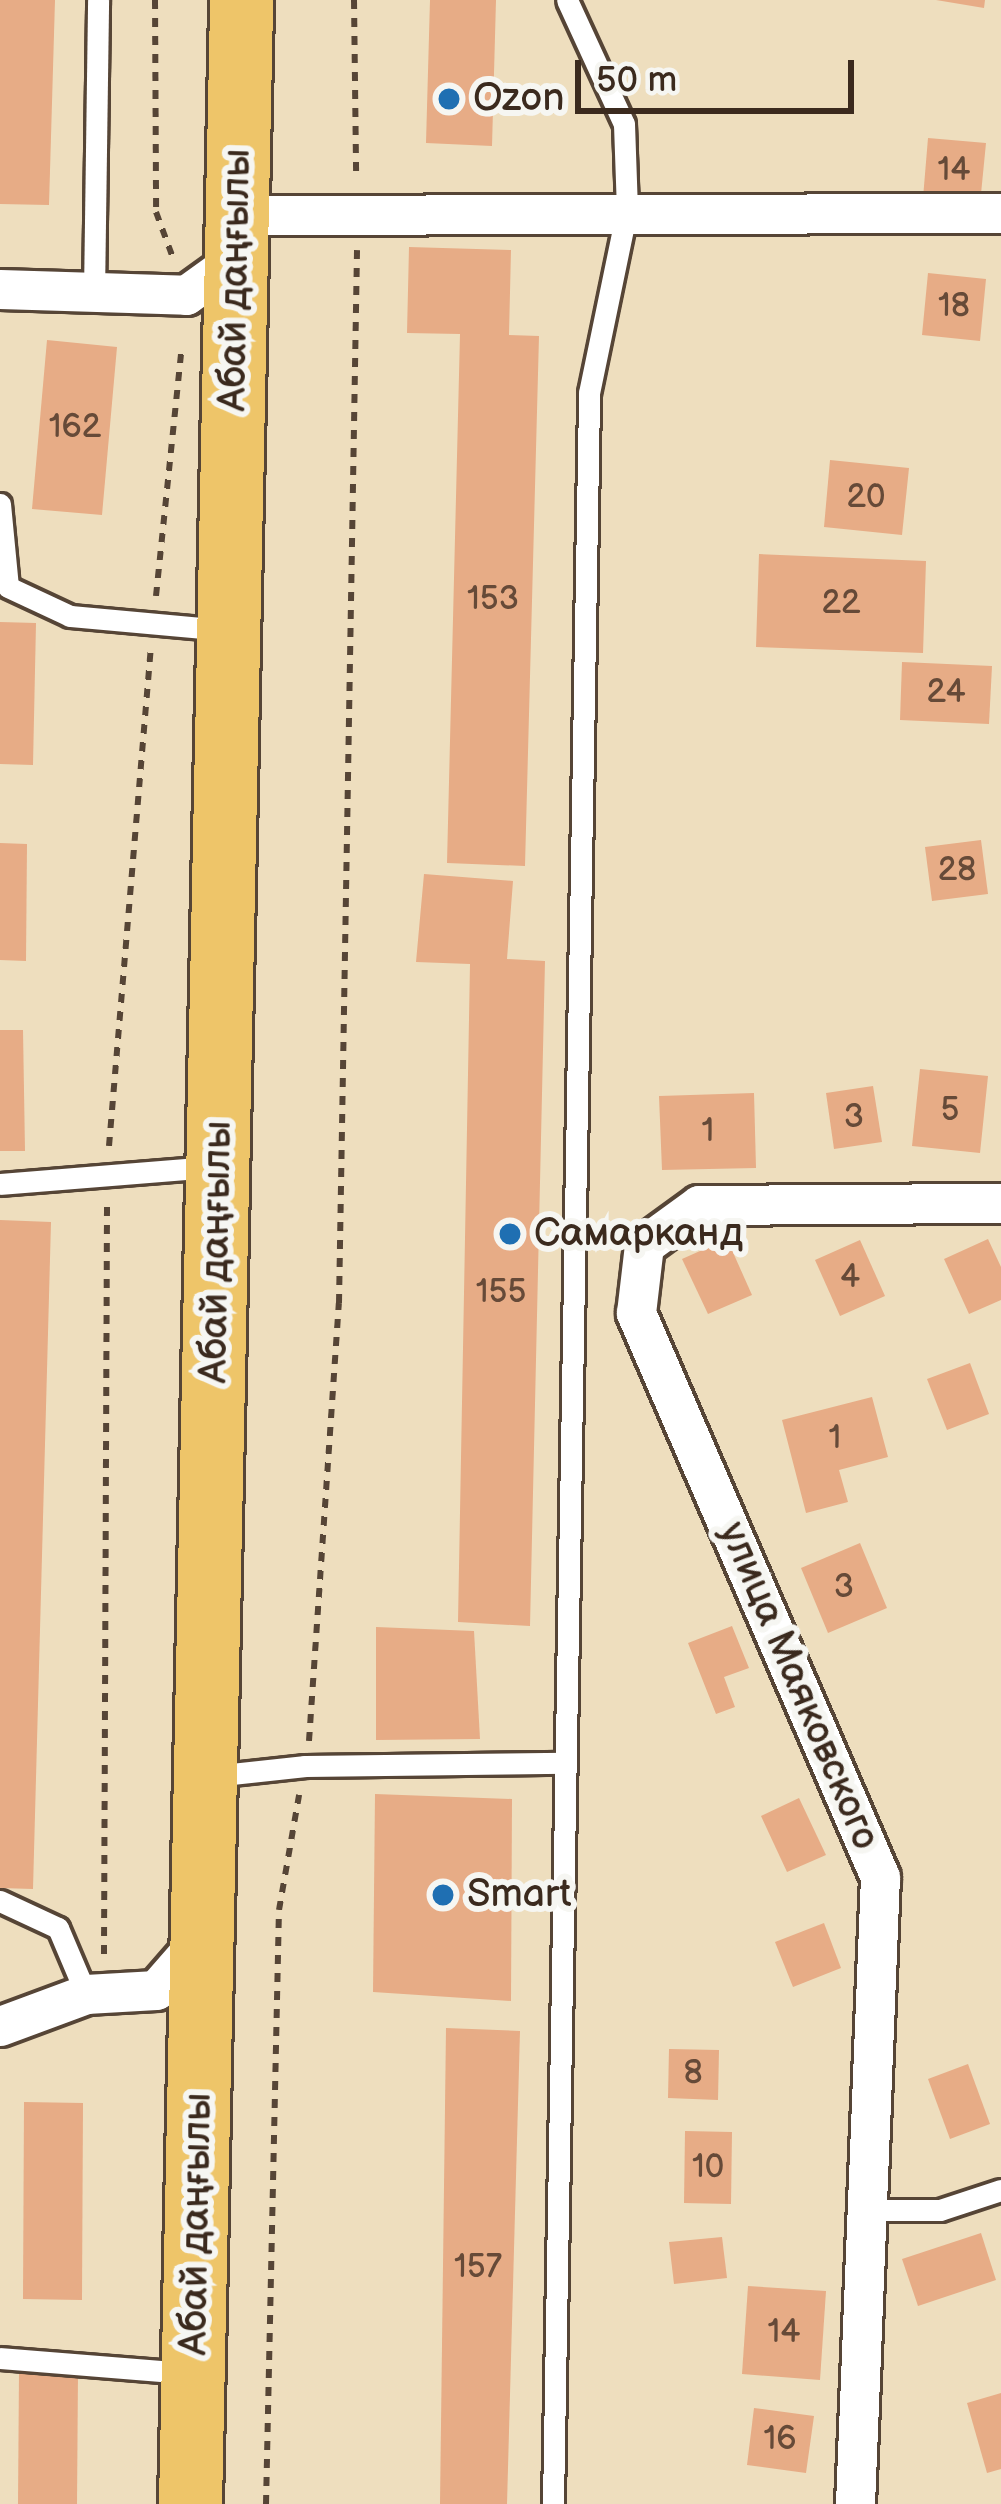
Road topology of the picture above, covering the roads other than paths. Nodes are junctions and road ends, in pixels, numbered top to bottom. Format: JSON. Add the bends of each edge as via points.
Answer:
{"nodes":[{"id":1,"x":98,"y":0,"type":"edge"},
{"id":2,"x":241,"y":0,"type":"edge"},
{"id":3,"x":567,"y":0,"type":"edge"},
{"id":4,"x":627,"y":210,"type":"junction"},
{"id":5,"x":1001,"y":214,"type":"edge"},
{"id":6,"x":236,"y":237,"type":"junction"},
{"id":7,"x":0,"y":289,"type":"edge"},
{"id":8,"x":94,"y":294,"type":"junction"},
{"id":9,"x":0,"y":504,"type":"edge"},
{"id":10,"x":230,"y":631,"type":"junction"},
{"id":11,"x":218,"y":1166,"type":"junction"},
{"id":12,"x":0,"y":1184,"type":"edge"},
{"id":13,"x":1001,"y":1203,"type":"edge"},
{"id":14,"x":566,"y":1763,"type":"junction"},
{"id":15,"x":208,"y":1776,"type":"junction"},
{"id":16,"x":0,"y":1901,"type":"edge"},
{"id":17,"x":204,"y":1936,"type":"junction"},
{"id":18,"x":86,"y":1994,"type":"junction"},
{"id":19,"x":0,"y":2026,"type":"edge"},
{"id":20,"x":1001,"y":2190,"type":"edge"},
{"id":21,"x":862,"y":2210,"type":"junction"},
{"id":22,"x":0,"y":2358,"type":"edge"},
{"id":23,"x":193,"y":2373,"type":"junction"},
{"id":24,"x":190,"y":2504,"type":"edge"},
{"id":25,"x":553,"y":2504,"type":"edge"},
{"id":26,"x":855,"y":2504,"type":"edge"}],
"edges":[{"from":1,"to":8,"type":"lane"},
{"from":2,"to":6,"type":"main road","name":"Абай даңғылы"},
{"from":3,"to":4,"type":"lane","via":[[624,124]]},
{"from":4,"to":5,"type":"street"},
{"from":4,"to":6,"type":"street","via":[[357,219]]},
{"from":4,"to":14,"type":"lane","via":[[589,393]]},
{"from":6,"to":8,"type":"street","via":[[186,296]]},
{"from":6,"to":10,"type":"main road","name":"Абай даңғылы"},
{"from":7,"to":8,"type":"street"},
{"from":9,"to":10,"type":"lane","via":[[8,587],[70,616]]},
{"from":10,"to":11,"type":"main road","name":"Абай даңғылы"},
{"from":11,"to":12,"type":"lane"},
{"from":11,"to":15,"type":"main road","name":"Абай даңғылы"},
{"from":13,"to":21,"type":"street","name":"улица Маяковского","via":[[698,1205],[644,1245],[636,1312],[880,1876]]},
{"from":14,"to":15,"type":"lane","via":[[304,1766]]},
{"from":14,"to":25,"type":"lane"},
{"from":15,"to":17,"type":"main road","name":"Абай даңғылы"},
{"from":16,"to":18,"type":"lane","via":[[58,1928]]},
{"from":17,"to":18,"type":"street","via":[[156,1990]]},
{"from":17,"to":23,"type":"main road","name":"Абай даңғылы"},
{"from":18,"to":19,"type":"street"},
{"from":20,"to":21,"type":"lane","via":[[940,2210]]},
{"from":21,"to":26,"type":"street","name":"улица Маяковского"},
{"from":22,"to":23,"type":"lane"},
{"from":23,"to":24,"type":"main road","name":"Абай даңғылы"}]}
